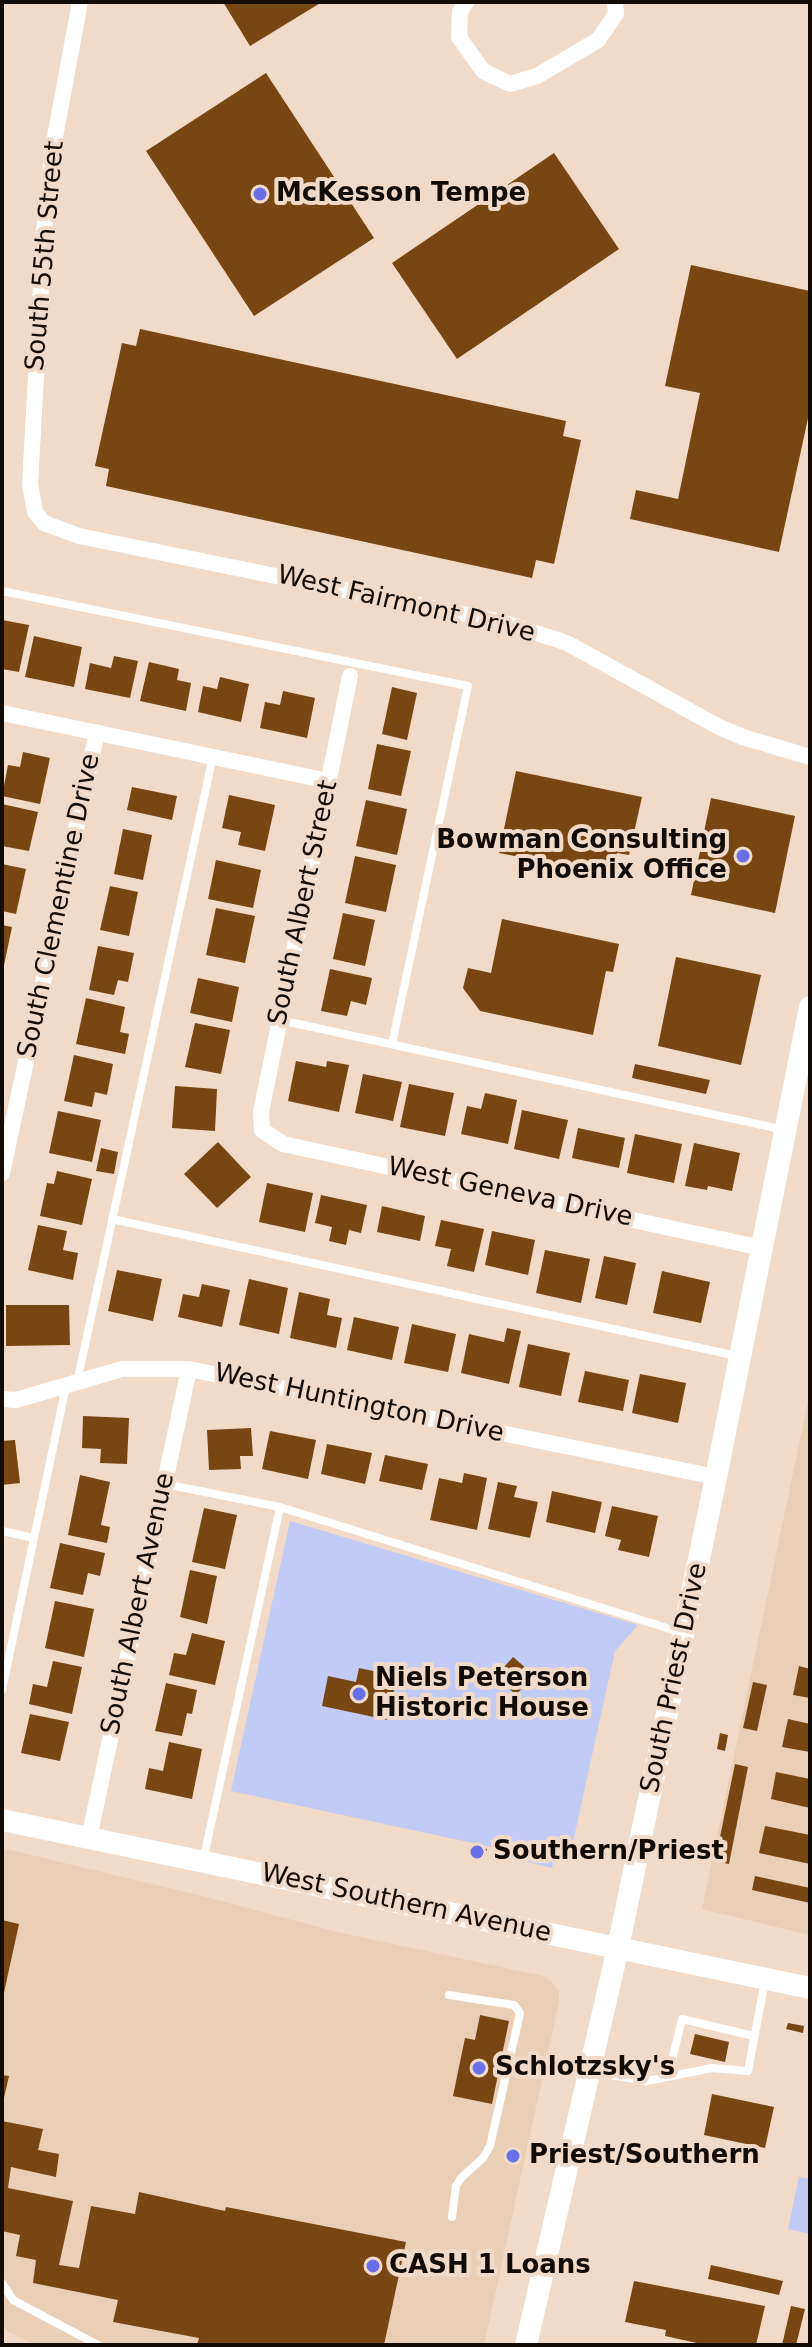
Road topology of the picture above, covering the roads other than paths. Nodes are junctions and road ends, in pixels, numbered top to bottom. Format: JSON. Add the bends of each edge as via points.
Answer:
{"nodes":[{"id":1,"x":80,"y":2,"type":"edge"},
{"id":2,"x":466,"y":2,"type":"edge"},
{"id":3,"x":615,"y":2,"type":"edge"},
{"id":4,"x":35,"y":512,"type":"joint"},
{"id":5,"x":2,"y":591,"type":"edge"},
{"id":6,"x":350,"y":676,"type":"dead end"},
{"id":7,"x":2,"y":713,"type":"edge"},
{"id":8,"x":97,"y":732,"type":"junction"},
{"id":9,"x":213,"y":756,"type":"junction"},
{"id":10,"x":810,"y":757,"type":"edge"},
{"id":11,"x":329,"y":781,"type":"junction"},
{"id":12,"x":810,"y":1007,"type":"edge"},
{"id":13,"x":280,"y":1020,"type":"junction"},
{"id":14,"x":392,"y":1044,"type":"junction"},
{"id":15,"x":262,"y":1130,"type":"joint"},
{"id":16,"x":786,"y":1130,"type":"junction"},
{"id":17,"x":2,"y":1173,"type":"edge"},
{"id":18,"x":112,"y":1219,"type":"junction"},
{"id":19,"x":762,"y":1248,"type":"junction"},
{"id":20,"x":741,"y":1357,"type":"junction"},
{"id":21,"x":189,"y":1369,"type":"junction"},
{"id":22,"x":72,"y":1384,"type":"junction"},
{"id":23,"x":2,"y":1399,"type":"edge"},
{"id":24,"x":716,"y":1477,"type":"junction"},
{"id":25,"x":165,"y":1484,"type":"junction"},
{"id":26,"x":280,"y":1507,"type":"junction"},
{"id":27,"x":2,"y":1531,"type":"edge"},
{"id":28,"x":34,"y":1538,"type":"junction"},
{"id":29,"x":684,"y":1633,"type":"junction"},
{"id":30,"x":2,"y":1690,"type":"edge"},
{"id":31,"x":2,"y":1820,"type":"edge"},
{"id":32,"x":89,"y":1838,"type":"junction"},
{"id":33,"x":203,"y":1862,"type":"junction"},
{"id":34,"x":618,"y":1948,"type":"junction"},
{"id":35,"x":765,"y":1978,"type":"junction"},
{"id":36,"x":810,"y":1988,"type":"edge"},
{"id":37,"x":449,"y":1995,"type":"dead end"},
{"id":38,"x":754,"y":2036,"type":"junction"},
{"id":39,"x":590,"y":2072,"type":"junction"},
{"id":40,"x":668,"y":2077,"type":"junction"},
{"id":41,"x":452,"y":2217,"type":"dead end"},
{"id":42,"x":2,"y":2283,"type":"edge"},
{"id":43,"x":98,"y":2345,"type":"edge"},
{"id":44,"x":526,"y":2345,"type":"edge"}],
"edges":[{"from":1,"to":4,"type":"street","name":"South 55th Street","via":[[52,153],[44,232],[30,484]]},
{"from":2,"to":3,"type":"street","via":[[459,37],[483,71],[510,84],[537,76],[598,40],[616,14]]},
{"from":4,"to":10,"type":"street","name":"West Fairmont Drive","via":[[44,523],[79,536],[489,619],[554,638],[719,727]]},
{"from":5,"to":14,"type":"lane","via":[[468,686]]},
{"from":6,"to":11,"type":"street","name":"South Albert Street"},
{"from":7,"to":8,"type":"street"},
{"from":8,"to":9,"type":"street"},
{"from":8,"to":17,"type":"street","name":"South Clementine Drive"},
{"from":9,"to":11,"type":"street"},
{"from":9,"to":18,"type":"lane"},
{"from":11,"to":13,"type":"street","name":"South Albert Street"},
{"from":12,"to":16,"type":"main road","name":"South Priest Drive"},
{"from":13,"to":14,"type":"lane"},
{"from":13,"to":15,"type":"street","name":"South Albert Street"},
{"from":14,"to":16,"type":"lane"},
{"from":15,"to":19,"type":"street","name":"West Geneva Drive","via":[[283,1144]]},
{"from":16,"to":19,"type":"main road","name":"South Priest Drive"},
{"from":18,"to":20,"type":"lane"},
{"from":18,"to":22,"type":"lane"},
{"from":19,"to":20,"type":"main road","name":"South Priest Drive"},
{"from":20,"to":24,"type":"main road","name":"South Priest Drive"},
{"from":21,"to":22,"type":"street","name":"West Huntington Drive","via":[[122,1369]]},
{"from":21,"to":24,"type":"street","name":"West Huntington Drive"},
{"from":21,"to":25,"type":"street","name":"South Albert Avenue"},
{"from":22,"to":23,"type":"street","name":"West Huntington Drive"},
{"from":22,"to":28,"type":"lane"},
{"from":24,"to":29,"type":"main road","name":"South Priest Drive"},
{"from":25,"to":26,"type":"lane"},
{"from":25,"to":32,"type":"street","name":"South Albert Avenue"},
{"from":26,"to":29,"type":"lane"},
{"from":26,"to":33,"type":"lane"},
{"from":27,"to":28,"type":"lane"},
{"from":28,"to":30,"type":"lane"},
{"from":29,"to":34,"type":"main road","name":"South Priest Drive"},
{"from":31,"to":32,"type":"main road","name":"West Southern Avenue"},
{"from":32,"to":33,"type":"main road","name":"West Southern Avenue"},
{"from":33,"to":34,"type":"main road","name":"West Southern Avenue"},
{"from":34,"to":35,"type":"main road","name":"West Southern Avenue"},
{"from":34,"to":39,"type":"main road","name":"South Priest Drive"},
{"from":35,"to":36,"type":"main road","name":"West Southern Avenue"},
{"from":35,"to":38,"type":"lane"},
{"from":37,"to":41,"type":"lane","via":[[514,2005],[520,2013],[490,2146],[456,2186]]},
{"from":38,"to":40,"type":"lane","via":[[748,2071],[712,2068]]},
{"from":38,"to":40,"type":"lane","via":[[682,2019]]},
{"from":39,"to":40,"type":"lane","via":[[647,2081]]},
{"from":39,"to":44,"type":"main road","name":"South Priest Drive"},
{"from":42,"to":43,"type":"lane","via":[[13,2300]]}]}
